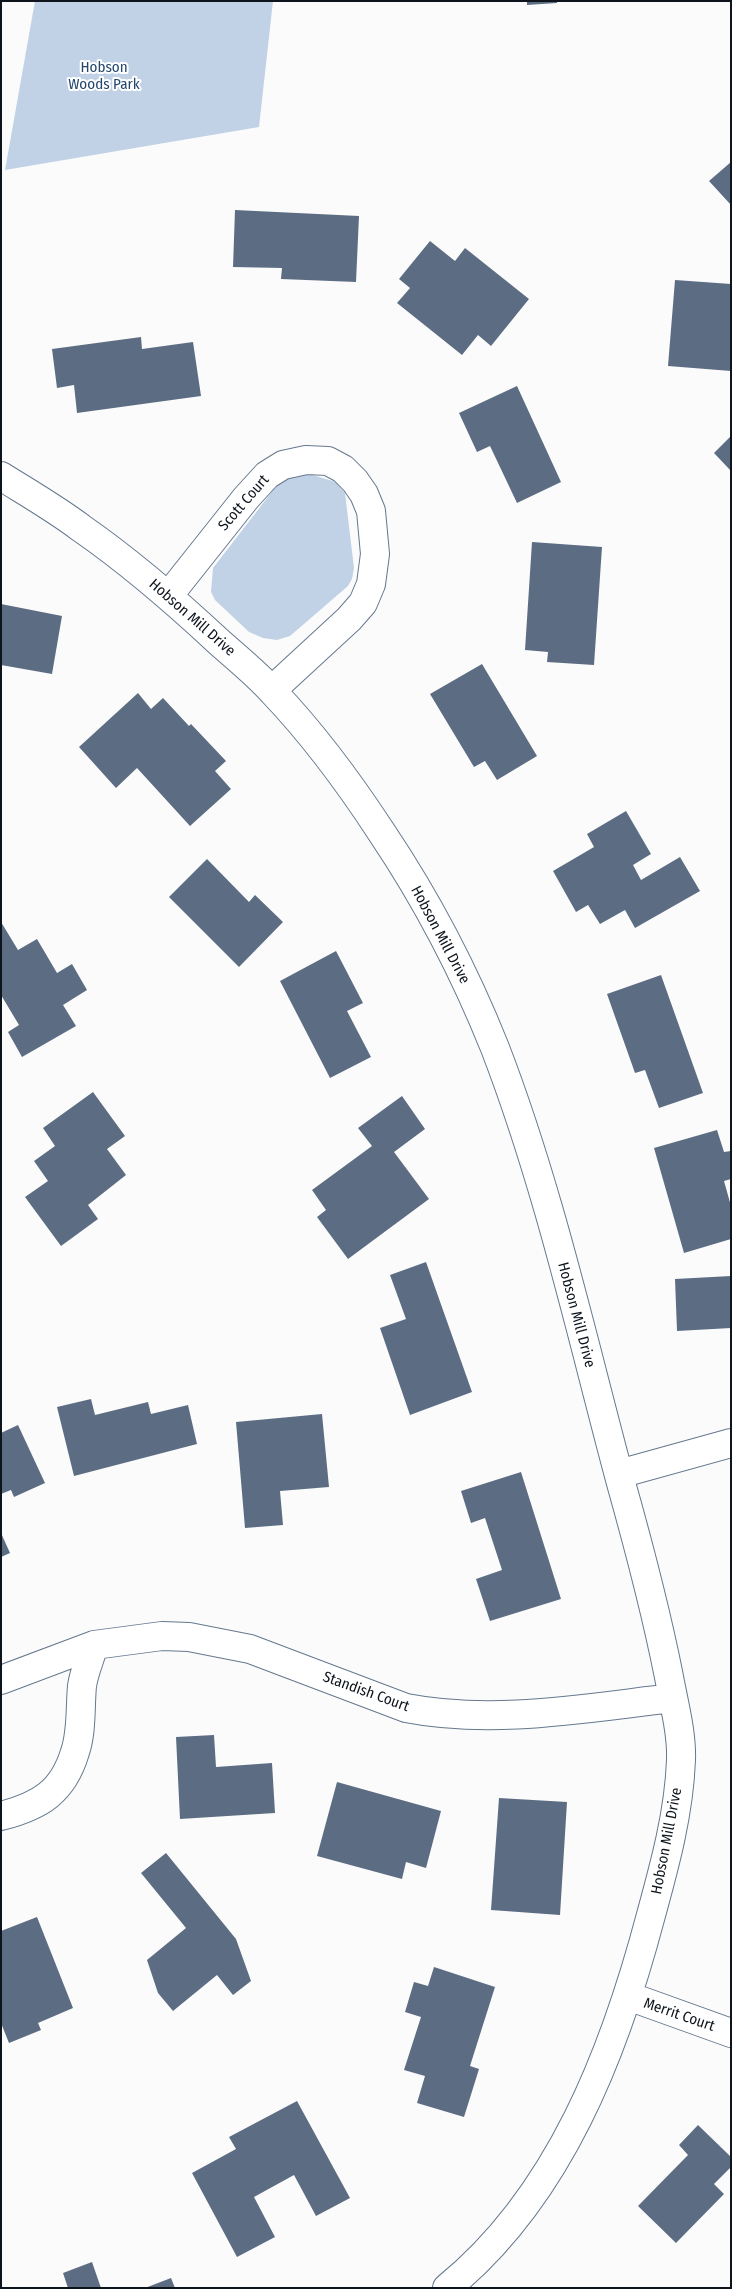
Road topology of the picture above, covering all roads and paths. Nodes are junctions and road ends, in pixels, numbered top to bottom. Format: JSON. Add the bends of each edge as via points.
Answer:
{"nodes":[{"id":1,"x":1,"y":476,"type":"edge"},
{"id":2,"x":169,"y":595,"type":"junction"},
{"id":3,"x":272,"y":690,"type":"junction"},
{"id":4,"x":731,"y":1443,"type":"edge"},
{"id":5,"x":619,"y":1474,"type":"junction"},
{"id":6,"x":94,"y":1645,"type":"junction"},
{"id":7,"x":1,"y":1680,"type":"edge"},
{"id":8,"x":673,"y":1698,"type":"junction"},
{"id":9,"x":1,"y":1816,"type":"edge"},
{"id":10,"x":628,"y":1996,"type":"junction"},
{"id":11,"x":731,"y":2033,"type":"edge"},
{"id":12,"x":447,"y":2288,"type":"edge"}],
"edges":[{"from":1,"to":2,"type":"street","name":"Hobson Mill Drive","via":[[80,527]]},
{"from":2,"to":3,"type":"street","name":"Hobson Mill Drive"},
{"from":2,"to":3,"type":"street","name":"Scott Court","via":[[246,498],[267,475],[283,465],[306,460],[328,461],[355,480],[371,511],[375,554],[371,584],[363,603],[349,619]]},
{"from":3,"to":5,"type":"street","name":"Hobson Mill Drive","via":[[312,737],[414,883],[463,976],[495,1048],[552,1223]]},
{"from":4,"to":5,"type":"street"},
{"from":5,"to":8,"type":"street","name":"Hobson Mill Drive","via":[[657,1616]]},
{"from":6,"to":7,"type":"street","name":"Standish Court"},
{"from":6,"to":8,"type":"street","name":"Standish Court","via":[[162,1636],[198,1639],[250,1649],[406,1708],[460,1715],[557,1711]]},
{"from":6,"to":9,"type":"street","via":[[83,1684],[76,1750],[64,1776],[50,1795],[27,1809]]},
{"from":8,"to":10,"type":"street","name":"Hobson Mill Drive","via":[[682,1754],[677,1805],[666,1860]]},
{"from":10,"to":11,"type":"street","name":"Merrit Court"},
{"from":10,"to":12,"type":"street","name":"Hobson Mill Drive","via":[[595,2082],[546,2176],[501,2236]]}]}
